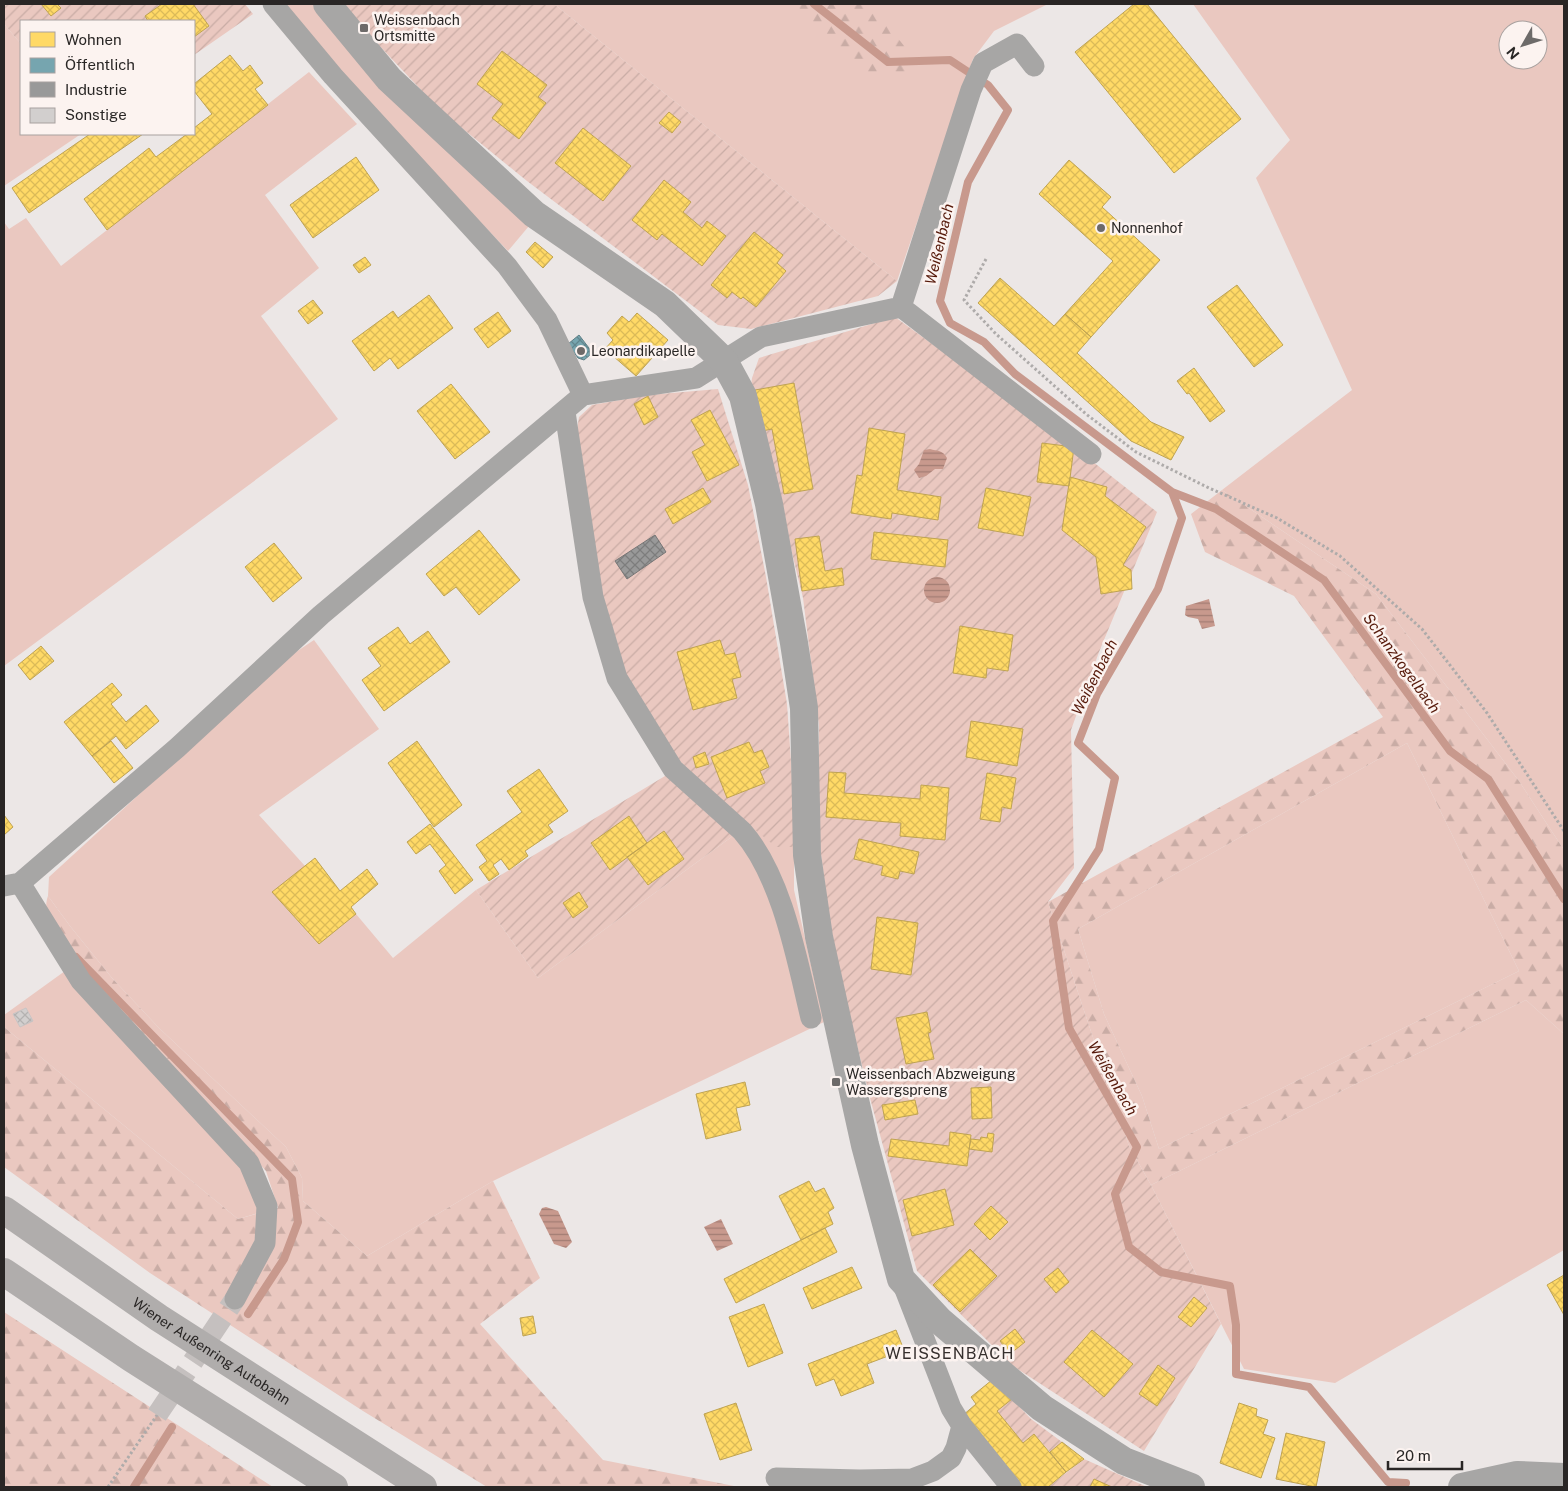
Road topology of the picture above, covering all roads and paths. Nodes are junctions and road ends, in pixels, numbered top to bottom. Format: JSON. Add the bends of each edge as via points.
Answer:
{"nodes":[{"id":1,"x":273,"y":4,"type":"edge"},
{"id":2,"x":327,"y":4,"type":"edge"},
{"id":3,"x":1034,"y":66,"type":"dead end"},
{"id":4,"x":986,"y":260,"type":"dead end"},
{"id":5,"x":901,"y":307,"type":"junction"},
{"id":6,"x":724,"y":362,"type":"junction"},
{"id":7,"x":583,"y":395,"type":"junction"},
{"id":8,"x":565,"y":412,"type":"junction"},
{"id":9,"x":1091,"y":454,"type":"dead end"},
{"id":10,"x":1564,"y":831,"type":"edge"},
{"id":11,"x":12,"y":885,"type":"edge"},
{"id":12,"x":811,"y":1018,"type":"dead end"},
{"id":13,"x":4,"y":1210,"type":"edge"},
{"id":14,"x":4,"y":1272,"type":"edge"},
{"id":15,"x":901,"y":1279,"type":"junction"},
{"id":16,"x":235,"y":1299,"type":"tunnel mouth"},
{"id":17,"x":157,"y":1415,"type":"tunnel mouth"},
{"id":18,"x":962,"y":1426,"type":"junction"},
{"id":19,"x":1564,"y":1477,"type":"edge"},
{"id":20,"x":776,"y":1478,"type":"dead end"},
{"id":21,"x":108,"y":1487,"type":"edge"},
{"id":22,"x":334,"y":1487,"type":"edge"},
{"id":23,"x":423,"y":1487,"type":"edge"},
{"id":24,"x":1011,"y":1487,"type":"edge"},
{"id":25,"x":1191,"y":1487,"type":"edge"},
{"id":26,"x":1462,"y":1487,"type":"edge"}],
"edges":[{"from":1,"to":7,"type":"street","via":[[333,76],[508,266],[547,320]]},
{"from":2,"to":6,"type":"street","via":[[389,79],[534,214],[665,304]]},
{"from":3,"to":5,"type":"street","via":[[1016,44],[983,63],[971,90]]},
{"from":4,"to":10,"type":"path","via":[[964,300],[996,334],[1086,414],[1136,452],[1277,518],[1340,556],[1422,629],[1487,713]]},
{"from":5,"to":6,"type":"street","via":[[762,337]]},
{"from":5,"to":9,"type":"street"},
{"from":6,"to":7,"type":"street","via":[[696,378]]},
{"from":6,"to":15,"type":"street","via":[[743,396],[769,504],[804,708],[807,855],[819,937],[865,1145]]},
{"from":7,"to":8,"type":"street"},
{"from":8,"to":11,"type":"street","via":[[321,615],[176,748]]},
{"from":8,"to":12,"type":"street","via":[[593,597],[618,678],[673,769],[742,831],[766,868],[789,929]]},
{"from":11,"to":16,"type":"street","via":[[81,981],[249,1163],[267,1206],[265,1242]]},
{"from":13,"to":23,"type":"highway","name":"Wiener Außenring Autobahn","via":[[159,1318]]},
{"from":14,"to":22,"type":"highway","via":[[139,1363]]},
{"from":15,"to":18,"type":"street","via":[[951,1408]]},
{"from":15,"to":25,"type":"street","via":[[940,1321],[1042,1408],[1124,1461]]},
{"from":17,"to":21,"type":"path"},
{"from":18,"to":20,"type":"street","via":[[951,1458],[934,1471],[912,1479]]},
{"from":18,"to":24,"type":"street"},
{"from":19,"to":26,"type":"street","via":[[1517,1475]]}]}
